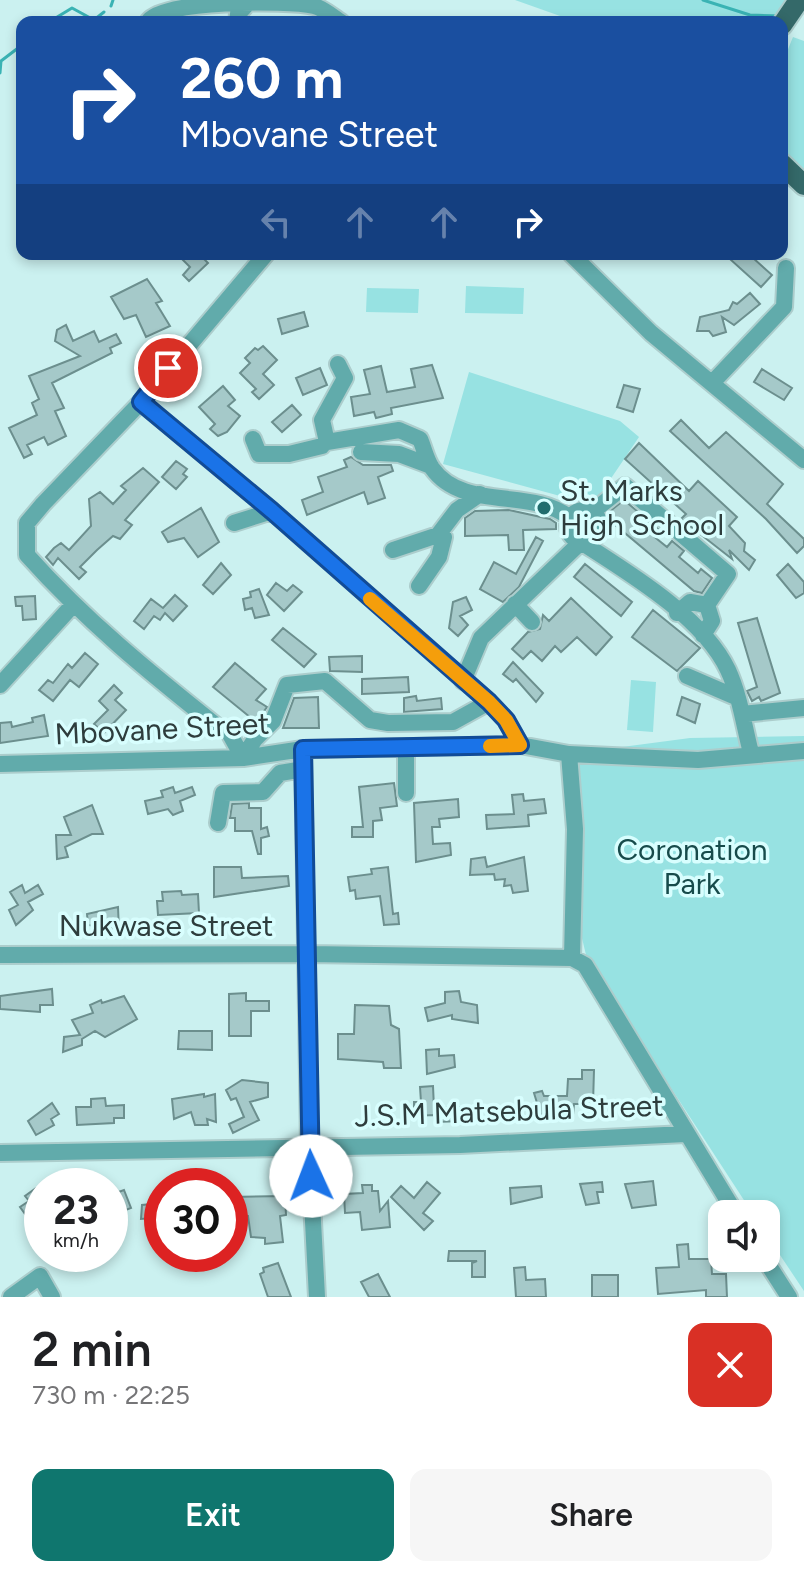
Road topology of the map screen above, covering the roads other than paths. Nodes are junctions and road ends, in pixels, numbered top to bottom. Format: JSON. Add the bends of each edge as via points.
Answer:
{"nodes":[{"id":1,"x":249,"y":2,"type":"junction"},
{"id":2,"x":150,"y":16,"type":"edge"},
{"id":3,"x":238,"y":16,"type":"edge"},
{"id":4,"x":332,"y":16,"type":"edge"},
{"id":5,"x":788,"y":170,"type":"edge"},
{"id":6,"x":804,"y":185,"type":"edge"},
{"id":7,"x":261,"y":260,"type":"edge"},
{"id":8,"x":577,"y":260,"type":"edge"},
{"id":9,"x":786,"y":268,"type":"dead end"},
{"id":10,"x":338,"y":364,"type":"dead end"},
{"id":11,"x":713,"y":382,"type":"junction"},
{"id":12,"x":141,"y":402,"type":"junction"},
{"id":13,"x":253,"y":439,"type":"dead end"},
{"id":14,"x":322,"y":446,"type":"dead end"},
{"id":15,"x":361,"y":452,"type":"dead end"},
{"id":16,"x":804,"y":460,"type":"edge"},
{"id":17,"x":431,"y":466,"type":"junction"},
{"id":18,"x":480,"y":494,"type":"junction"},
{"id":19,"x":272,"y":511,"type":"junction"},
{"id":20,"x":592,"y":512,"type":"junction"},
{"id":21,"x":570,"y":518,"type":"junction"},
{"id":22,"x":234,"y":523,"type":"dead end"},
{"id":23,"x":444,"y":537,"type":"dead end"},
{"id":24,"x":581,"y":542,"type":"junction"},
{"id":25,"x":393,"y":550,"type":"dead end"},
{"id":26,"x":419,"y":586,"type":"dead end"},
{"id":27,"x":515,"y":604,"type":"junction"},
{"id":28,"x":707,"y":605,"type":"junction"},
{"id":29,"x":72,"y":606,"type":"junction"},
{"id":30,"x":677,"y":613,"type":"junction"},
{"id":31,"x":532,"y":622,"type":"dead end"},
{"id":32,"x":703,"y":635,"type":"junction"},
{"id":33,"x":687,"y":676,"type":"dead end"},
{"id":34,"x":463,"y":681,"type":"junction"},
{"id":35,"x":0,"y":685,"type":"edge"},
{"id":36,"x":489,"y":702,"type":"junction"},
{"id":37,"x":740,"y":706,"type":"junction"},
{"id":38,"x":804,"y":708,"type":"edge"},
{"id":39,"x":520,"y":745,"type":"junction"},
{"id":40,"x":406,"y":747,"type":"junction"},
{"id":41,"x":303,"y":749,"type":"junction"},
{"id":42,"x":804,"y":751,"type":"edge"},
{"id":43,"x":751,"y":753,"type":"junction"},
{"id":44,"x":569,"y":754,"type":"junction"},
{"id":45,"x":243,"y":758,"type":"junction"},
{"id":46,"x":0,"y":764,"type":"edge"},
{"id":47,"x":303,"y":769,"type":"junction"},
{"id":48,"x":406,"y":793,"type":"dead end"},
{"id":49,"x":218,"y":823,"type":"dead end"},
{"id":50,"x":308,"y":954,"type":"junction"},
{"id":51,"x":0,"y":955,"type":"edge"},
{"id":52,"x":572,"y":958,"type":"junction"},
{"id":53,"x":685,"y":1134,"type":"junction"},
{"id":54,"x":309,"y":1146,"type":"junction"},
{"id":55,"x":0,"y":1153,"type":"edge"},
{"id":56,"x":727,"y":1200,"type":"edge"},
{"id":57,"x":773,"y":1272,"type":"edge"},
{"id":58,"x":11,"y":1297,"type":"edge"},
{"id":59,"x":52,"y":1297,"type":"edge"},
{"id":60,"x":317,"y":1297,"type":"edge"},
{"id":61,"x":789,"y":1297,"type":"edge"}],
"edges":[{"from":1,"to":2,"type":"street","via":[[187,3]]},
{"from":1,"to":3,"type":"street"},
{"from":1,"to":4,"type":"street","via":[[316,6]]},
{"from":5,"to":6,"type":"main road"},
{"from":7,"to":12,"type":"street"},
{"from":8,"to":11,"type":"street","via":[[651,333]]},
{"from":9,"to":11,"type":"street","via":[[784,307]]},
{"from":10,"to":17,"type":"street","via":[[345,378],[322,420],[327,442],[399,430],[420,439]]},
{"from":11,"to":16,"type":"street"},
{"from":12,"to":19,"type":"street"},
{"from":12,"to":29,"type":"street","via":[[27,523],[27,555]]},
{"from":13,"to":14,"type":"street","via":[[259,454]]},
{"from":15,"to":17,"type":"street","via":[[399,454]]},
{"from":17,"to":18,"type":"street","via":[[447,480]]},
{"from":18,"to":21,"type":"street","via":[[558,508]]},
{"from":18,"to":25,"type":"street","via":[[457,510],[438,535]]},
{"from":19,"to":22,"type":"street"},
{"from":19,"to":34,"type":"street"},
{"from":20,"to":21,"type":"street","via":[[581,510]]},
{"from":20,"to":24,"type":"street","via":[[600,523],[599,533],[592,541]]},
{"from":20,"to":28,"type":"street","via":[[625,486],[728,574]]},
{"from":21,"to":24,"type":"street","via":[[569,534]]},
{"from":23,"to":26,"type":"street","via":[[439,557]]},
{"from":24,"to":27,"type":"street"},
{"from":24,"to":30,"type":"street","via":[[640,580]]},
{"from":27,"to":31,"type":"street"},
{"from":27,"to":34,"type":"street","via":[[481,638]]},
{"from":28,"to":30,"type":"street","via":[[690,602]]},
{"from":28,"to":32,"type":"street","via":[[712,621]]},
{"from":29,"to":35,"type":"street"},
{"from":29,"to":45,"type":"street","via":[[128,666],[227,729]]},
{"from":30,"to":32,"type":"street"},
{"from":32,"to":37,"type":"street","via":[[728,670]]},
{"from":33,"to":37,"type":"street"},
{"from":34,"to":36,"type":"street"},
{"from":36,"to":39,"type":"street"},
{"from":36,"to":45,"type":"street","via":[[453,722],[388,723],[370,720],[325,681],[287,685],[273,721]]},
{"from":37,"to":38,"type":"street"},
{"from":37,"to":43,"type":"street"},
{"from":39,"to":40,"type":"street","name":"Mbovane Street"},
{"from":39,"to":44,"type":"street","name":"Mbovane Street"},
{"from":40,"to":41,"type":"street","name":"Mbovane Street"},
{"from":40,"to":48,"type":"street"},
{"from":41,"to":45,"type":"street","name":"Mbovane Street"},
{"from":41,"to":47,"type":"street"},
{"from":42,"to":43,"type":"street","name":"Mbovane Street"},
{"from":43,"to":44,"type":"street","name":"Mbovane Street","via":[[698,760]]},
{"from":44,"to":52,"type":"street","via":[[575,829]]},
{"from":45,"to":46,"type":"street","name":"Mbovane Street"},
{"from":47,"to":49,"type":"street","via":[[280,773],[263,792],[223,793]]},
{"from":47,"to":50,"type":"street"},
{"from":50,"to":51,"type":"street","name":"Nukwase Street"},
{"from":50,"to":52,"type":"street","name":"Nukwase Street"},
{"from":50,"to":54,"type":"street"},
{"from":52,"to":53,"type":"street","via":[[585,965]]},
{"from":53,"to":54,"type":"street","name":"J.S.M Matsebula Street"},
{"from":53,"to":56,"type":"street"},
{"from":54,"to":55,"type":"street","name":"J.S.M Matsebula Street"},
{"from":54,"to":60,"type":"street"},
{"from":57,"to":61,"type":"street"},
{"from":58,"to":59,"type":"street","via":[[40,1276]]}]}
